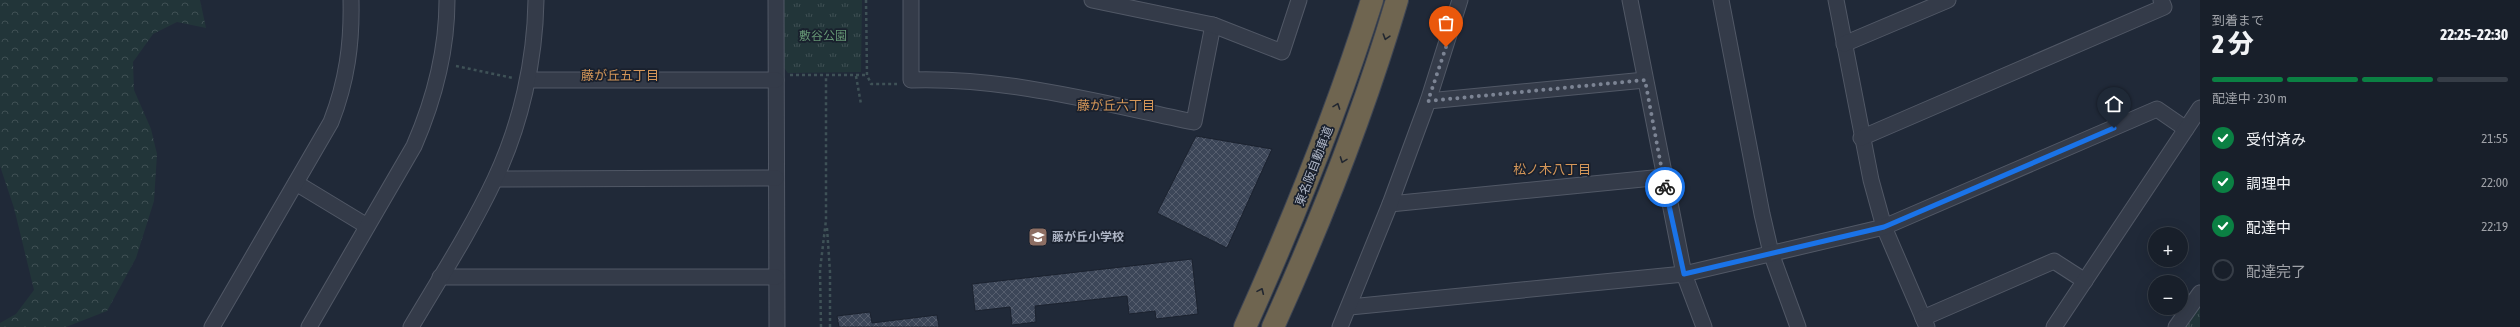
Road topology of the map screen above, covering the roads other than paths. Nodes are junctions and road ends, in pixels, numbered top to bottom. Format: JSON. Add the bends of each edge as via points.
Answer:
{"nodes":[{"id":1,"x":351,"y":0,"type":"edge"},
{"id":2,"x":447,"y":0,"type":"edge"},
{"id":3,"x":536,"y":0,"type":"edge"},
{"id":4,"x":776,"y":0,"type":"edge"},
{"id":5,"x":911,"y":0,"type":"edge"},
{"id":6,"x":1092,"y":0,"type":"edge"},
{"id":7,"x":1299,"y":0,"type":"edge"},
{"id":8,"x":1372,"y":0,"type":"edge"},
{"id":9,"x":1397,"y":0,"type":"edge"},
{"id":10,"x":1460,"y":0,"type":"edge"},
{"id":11,"x":1630,"y":0,"type":"edge"},
{"id":12,"x":1721,"y":0,"type":"edge"},
{"id":13,"x":1836,"y":0,"type":"edge"},
{"id":14,"x":1948,"y":0,"type":"edge"},
{"id":15,"x":2161,"y":0,"type":"edge"},
{"id":16,"x":1213,"y":25,"type":"junction"},
{"id":17,"x":1844,"y":44,"type":"junction"},
{"id":18,"x":776,"y":77,"type":"junction"},
{"id":19,"x":528,"y":80,"type":"junction"},
{"id":20,"x":1645,"y":80,"type":"junction"},
{"id":21,"x":1428,"y":101,"type":"junction"},
{"id":22,"x":2200,"y":108,"type":"edge"},
{"id":23,"x":2186,"y":129,"type":"junction"},
{"id":24,"x":1861,"y":138,"type":"junction"},
{"id":25,"x":1663,"y":177,"type":"junction"},
{"id":26,"x":496,"y":178,"type":"junction"},
{"id":27,"x":776,"y":178,"type":"junction"},
{"id":28,"x":296,"y":183,"type":"junction"},
{"id":29,"x":1390,"y":204,"type":"junction"},
{"id":30,"x":367,"y":226,"type":"junction"},
{"id":31,"x":1884,"y":227,"type":"junction"},
{"id":32,"x":1771,"y":253,"type":"junction"},
{"id":33,"x":1684,"y":274,"type":"junction"},
{"id":34,"x":440,"y":277,"type":"junction"},
{"id":35,"x":776,"y":277,"type":"junction"},
{"id":36,"x":2085,"y":281,"type":"junction"},
{"id":37,"x":2200,"y":293,"type":"edge"},
{"id":38,"x":1350,"y":307,"type":"junction"},
{"id":39,"x":1925,"y":322,"type":"edge"},
{"id":40,"x":212,"y":327,"type":"edge"},
{"id":41,"x":309,"y":327,"type":"edge"},
{"id":42,"x":411,"y":327,"type":"edge"},
{"id":43,"x":776,"y":327,"type":"edge"},
{"id":44,"x":1246,"y":327,"type":"edge"},
{"id":45,"x":1273,"y":327,"type":"edge"},
{"id":46,"x":1340,"y":327,"type":"edge"},
{"id":47,"x":1704,"y":327,"type":"edge"},
{"id":48,"x":1798,"y":327,"type":"edge"},
{"id":49,"x":2054,"y":327,"type":"edge"},
{"id":50,"x":2176,"y":327,"type":"edge"}],
"edges":[{"from":1,"to":28,"type":"street","via":[[351,52],[340,99],[331,122]]},
{"from":2,"to":30,"type":"street","via":[[443,49],[424,123],[414,146]]},
{"from":3,"to":19,"type":"street"},
{"from":4,"to":18,"type":"street"},
{"from":5,"to":16,"type":"street","via":[[911,80],[952,79],[995,83],[1194,122]]},
{"from":6,"to":16,"type":"street"},
{"from":7,"to":16,"type":"street","via":[[1282,52]]},
{"from":44,"to":8,"type":"highway","name":"東名阪自動車道","one_way":true,"via":[[1318,159]]},
{"from":9,"to":45,"type":"highway","name":"東名阪自動車道","one_way":true,"via":[[1376,69],[1341,167],[1306,255]]},
{"from":10,"to":21,"type":"street"},
{"from":11,"to":20,"type":"street"},
{"from":12,"to":32,"type":"street","via":[[1753,173]]},
{"from":13,"to":17,"type":"street"},
{"from":14,"to":17,"type":"street"},
{"from":15,"to":24,"type":"street","via":[[2164,7]]},
{"from":17,"to":24,"type":"street"},
{"from":18,"to":19,"type":"street"},
{"from":18,"to":27,"type":"street"},
{"from":19,"to":26,"type":"street"},
{"from":20,"to":21,"type":"street"},
{"from":20,"to":25,"type":"street"},
{"from":21,"to":29,"type":"street"},
{"from":22,"to":23,"type":"street"},
{"from":23,"to":31,"type":"street","via":[[2157,109]]},
{"from":23,"to":36,"type":"street"},
{"from":24,"to":31,"type":"street"},
{"from":25,"to":29,"type":"street"},
{"from":25,"to":33,"type":"street"},
{"from":26,"to":27,"type":"street"},
{"from":26,"to":34,"type":"street"},
{"from":27,"to":35,"type":"street"},
{"from":28,"to":30,"type":"street"},
{"from":28,"to":40,"type":"street"},
{"from":29,"to":38,"type":"street"},
{"from":30,"to":41,"type":"street"},
{"from":31,"to":32,"type":"street"},
{"from":31,"to":39,"type":"street"},
{"from":32,"to":33,"type":"street"},
{"from":32,"to":48,"type":"street"},
{"from":33,"to":38,"type":"street"},
{"from":33,"to":47,"type":"street"},
{"from":34,"to":35,"type":"street"},
{"from":34,"to":42,"type":"street"},
{"from":35,"to":43,"type":"street"},
{"from":36,"to":39,"type":"street","via":[[2054,261]]},
{"from":36,"to":49,"type":"street"},
{"from":37,"to":50,"type":"street"},
{"from":38,"to":46,"type":"street"}]}
